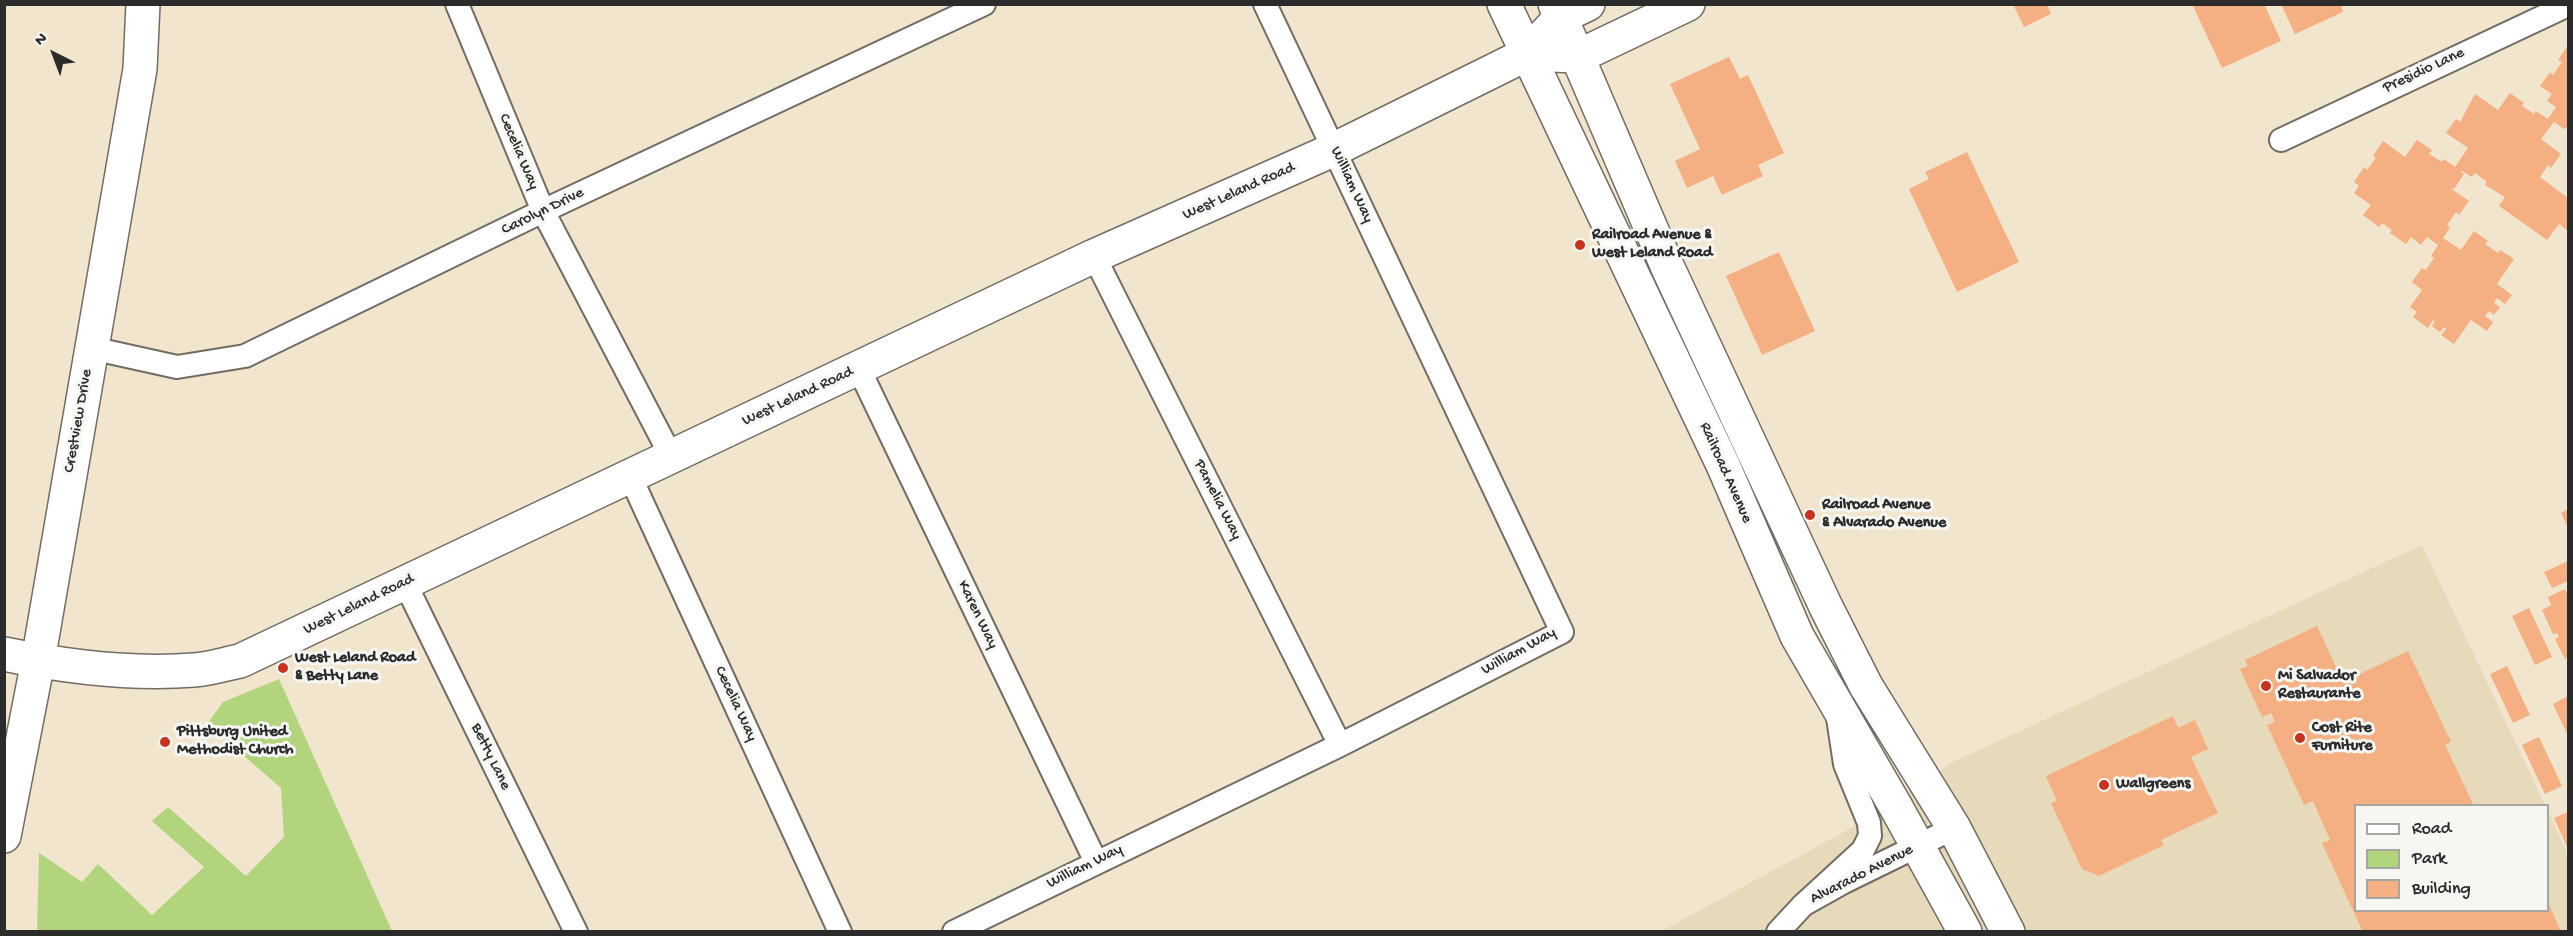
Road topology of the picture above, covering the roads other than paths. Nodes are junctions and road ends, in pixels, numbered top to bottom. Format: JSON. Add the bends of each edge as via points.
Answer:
{"nodes":[{"id":1,"x":142,"y":4,"type":"edge"},
{"id":2,"x":457,"y":4,"type":"edge"},
{"id":3,"x":984,"y":4,"type":"edge"},
{"id":4,"x":1265,"y":4,"type":"edge"},
{"id":5,"x":1504,"y":4,"type":"edge"},
{"id":6,"x":1688,"y":4,"type":"edge"},
{"id":7,"x":2568,"y":5,"type":"edge"},
{"id":8,"x":1568,"y":9,"type":"edge"},
{"id":9,"x":1527,"y":54,"type":"junction"},
{"id":10,"x":1579,"y":56,"type":"junction"},
{"id":11,"x":2281,"y":140,"type":"dead end"},
{"id":12,"x":1335,"y":149,"type":"junction"},
{"id":13,"x":543,"y":211,"type":"junction"},
{"id":14,"x":1094,"y":256,"type":"junction"},
{"id":15,"x":91,"y":348,"type":"junction"},
{"id":16,"x":859,"y":369,"type":"junction"},
{"id":17,"x":671,"y":456,"type":"junction"},
{"id":18,"x":630,"y":476,"type":"junction"},
{"id":19,"x":405,"y":583,"type":"junction"},
{"id":20,"x":4,"y":654,"type":"edge"},
{"id":21,"x":38,"y":661,"type":"junction"},
{"id":22,"x":1836,"y":704,"type":"junction"},
{"id":23,"x":1340,"y":744,"type":"junction"},
{"id":24,"x":1954,"y":828,"type":"junction"},
{"id":25,"x":4,"y":836,"type":"edge"},
{"id":26,"x":1918,"y":846,"type":"junction"},
{"id":27,"x":1096,"y":862,"type":"junction"},
{"id":28,"x":1803,"y":905,"type":"junction"},
{"id":29,"x":576,"y":932,"type":"edge"},
{"id":30,"x":840,"y":932,"type":"edge"},
{"id":31,"x":954,"y":932,"type":"edge"},
{"id":32,"x":1778,"y":932,"type":"edge"},
{"id":33,"x":1965,"y":932,"type":"edge"},
{"id":34,"x":2008,"y":932,"type":"edge"}],
"edges":[{"from":1,"to":15,"type":"main road","name":"Crestview Drive","via":[[140,69]]},
{"from":2,"to":13,"type":"street","name":"Cecelia Way"},
{"from":3,"to":13,"type":"street","name":"Carolyn Drive"},
{"from":4,"to":12,"type":"street","name":"William Way"},
{"from":5,"to":9,"type":"main road","name":"Railroad Avenue"},
{"from":6,"to":10,"type":"main road"},
{"from":7,"to":11,"type":"street","name":"Presidio Lane"},
{"from":8,"to":9,"type":"main road","name":"West Leland Road"},
{"from":8,"to":10,"type":"main road","name":"Railroad Avenue"},
{"from":9,"to":10,"type":"main road"},
{"from":9,"to":12,"type":"main road","name":"West Leland Road"},
{"from":9,"to":22,"type":"main road","name":"Railroad Avenue","via":[[1723,465],[1797,636]]},
{"from":10,"to":24,"type":"main road","name":"Railroad Avenue","via":[[1668,268],[1826,607],[1881,712]]},
{"from":12,"to":14,"type":"main road","name":"West Leland Road"},
{"from":12,"to":23,"type":"street","name":"William Way","via":[[1562,632]]},
{"from":13,"to":15,"type":"street","name":"Carolyn Drive","via":[[245,356],[177,367]]},
{"from":13,"to":17,"type":"street","name":"Cecelia Way"},
{"from":14,"to":16,"type":"main road","name":"West Leland Road"},
{"from":14,"to":23,"type":"street","name":"Pamelia Way"},
{"from":15,"to":21,"type":"main road","name":"Crestview Drive"},
{"from":16,"to":17,"type":"main road","name":"West Leland Road"},
{"from":16,"to":27,"type":"street","name":"Karen Way"},
{"from":17,"to":18,"type":"main road","name":"West Leland Road"},
{"from":18,"to":19,"type":"main road","name":"West Leland Road"},
{"from":18,"to":30,"type":"street","name":"Cecelia Way"},
{"from":19,"to":21,"type":"main road","name":"West Leland Road","via":[[240,661],[197,670],[120,672]]},
{"from":19,"to":29,"type":"street","name":"Betty Lane"},
{"from":20,"to":21,"type":"main road","name":"West Leland Road"},
{"from":21,"to":25,"type":"main road","name":"Crestview Drive"},
{"from":22,"to":26,"type":"main road","name":"Railroad Avenue"},
{"from":22,"to":28,"type":"street","via":[[1845,764],[1869,823],[1870,836],[1863,850]]},
{"from":23,"to":27,"type":"street","name":"William Way"},
{"from":24,"to":26,"type":"street","name":"Alvarado Avenue"},
{"from":24,"to":34,"type":"main road","name":"Railroad Avenue"},
{"from":26,"to":28,"type":"street","name":"Alvarado Avenue"},
{"from":26,"to":33,"type":"main road","name":"Railroad Avenue"},
{"from":27,"to":31,"type":"street","name":"William Way"},
{"from":28,"to":32,"type":"street","name":"Alvarado Avenue"}]}
